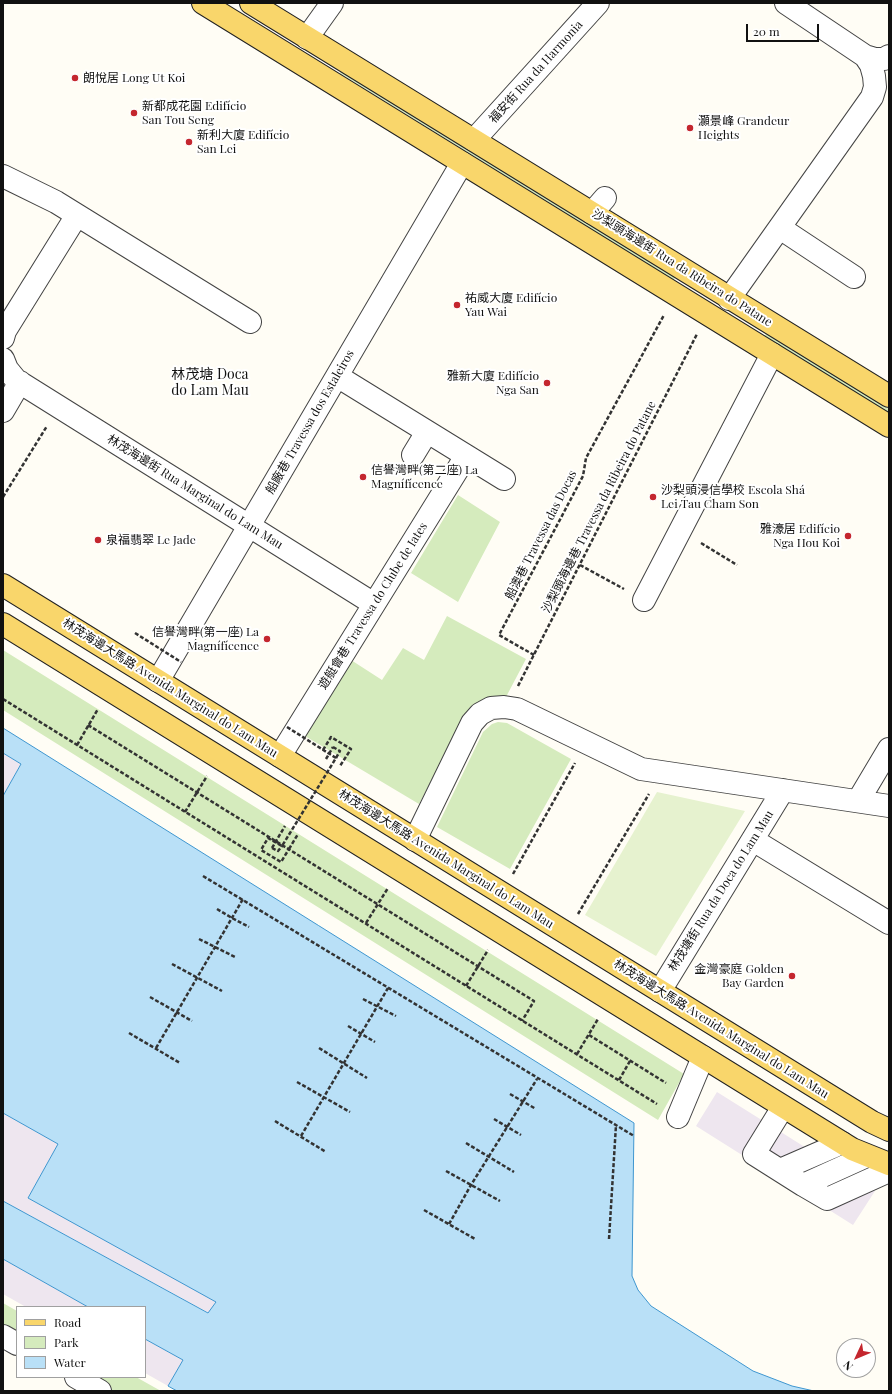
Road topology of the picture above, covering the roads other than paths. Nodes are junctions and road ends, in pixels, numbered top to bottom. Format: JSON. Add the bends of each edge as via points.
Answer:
{"nodes":[{"id":1,"x":203,"y":3,"type":"edge"},
{"id":2,"x":251,"y":3,"type":"edge"},
{"id":3,"x":332,"y":3,"type":"edge"},
{"id":4,"x":598,"y":3,"type":"edge"},
{"id":5,"x":786,"y":3,"type":"edge"},
{"id":6,"x":308,"y":38,"type":"junction"},
{"id":7,"x":865,"y":56,"type":"junction"},
{"id":8,"x":889,"y":56,"type":"edge"},
{"id":9,"x":293,"y":58,"type":"junction"},
{"id":10,"x":474,"y":140,"type":"junction"},
{"id":11,"x":462,"y":163,"type":"junction"},
{"id":12,"x":3,"y":176,"type":"edge"},
{"id":13,"x":77,"y":215,"type":"junction"},
{"id":14,"x":780,"y":228,"type":"junction"},
{"id":15,"x":854,"y":277,"type":"dead end"},
{"id":16,"x":729,"y":299,"type":"junction"},
{"id":17,"x":250,"y":322,"type":"dead end"},
{"id":18,"x":3,"y":338,"type":"edge"},
{"id":19,"x":772,"y":354,"type":"junction"},
{"id":20,"x":3,"y":359,"type":"edge"},
{"id":21,"x":337,"y":376,"type":"junction"},
{"id":22,"x":18,"y":381,"type":"junction"},
{"id":23,"x":889,"y":396,"type":"edge"},
{"id":24,"x":3,"y":411,"type":"edge"},
{"id":25,"x":889,"y":426,"type":"edge"},
{"id":26,"x":427,"y":432,"type":"junction"},
{"id":27,"x":413,"y":455,"type":"dead end"},
{"id":28,"x":466,"y":456,"type":"junction"},
{"id":29,"x":504,"y":479,"type":"dead end"},
{"id":30,"x":249,"y":525,"type":"junction"},
{"id":31,"x":3,"y":585,"type":"edge"},
{"id":32,"x":644,"y":600,"type":"road end"},
{"id":33,"x":374,"y":604,"type":"junction"},
{"id":34,"x":3,"y":624,"type":"edge"},
{"id":35,"x":158,"y":681,"type":"junction"},
{"id":36,"x":889,"y":749,"type":"edge"},
{"id":37,"x":273,"y":752,"type":"junction"},
{"id":38,"x":248,"y":776,"type":"junction"},
{"id":39,"x":783,"y":790,"type":"junction"},
{"id":40,"x":858,"y":801,"type":"junction"},
{"id":41,"x":889,"y":806,"type":"edge"},
{"id":42,"x":415,"y":840,"type":"junction"},
{"id":43,"x":753,"y":840,"type":"junction"},
{"id":44,"x":889,"y":923,"type":"edge"},
{"id":45,"x":660,"y":991,"type":"junction"},
{"id":46,"x":729,"y":1034,"type":"junction"},
{"id":47,"x":707,"y":1060,"type":"junction"},
{"id":48,"x":783,"y":1107,"type":"junction"},
{"id":49,"x":678,"y":1117,"type":"road end"},
{"id":50,"x":889,"y":1130,"type":"edge"},
{"id":51,"x":842,"y":1143,"type":"junction"},
{"id":52,"x":867,"y":1156,"type":"junction"},
{"id":53,"x":889,"y":1164,"type":"edge"},
{"id":54,"x":780,"y":1170,"type":"junction"},
{"id":55,"x":889,"y":1171,"type":"edge"},
{"id":56,"x":803,"y":1185,"type":"junction"},
{"id":57,"x":3,"y":1336,"type":"edge"},
{"id":58,"x":16,"y":1343,"type":"edge"},
{"id":59,"x":78,"y":1378,"type":"edge"},
{"id":60,"x":100,"y":1391,"type":"edge"}],
"edges":[{"from":1,"to":9,"type":"main road","name":"沙梨頭海邊街 Rua da Ribeira do Patane"},
{"from":2,"to":6,"type":"main road","name":"沙梨頭海邊街 Rua da Ribeira do Patane"},
{"from":3,"to":6,"type":"street"},
{"from":4,"to":10,"type":"street","name":"福安街 Rua da Harmonia"},
{"from":5,"to":7,"type":"street"},
{"from":6,"to":9,"type":"main road"},
{"from":6,"to":10,"type":"main road","name":"沙梨頭海邊街 Rua da Ribeira do Patane"},
{"from":7,"to":8,"type":"street","via":[[884,59]]},
{"from":7,"to":14,"type":"street","via":[[874,76],[875,87],[872,97]]},
{"from":9,"to":11,"type":"main road","name":"沙梨頭海邊街 Rua da Ribeira do Patane"},
{"from":10,"to":16,"type":"main road","name":"沙梨頭海邊街 Rua da Ribeira do Patane","via":[[598,205]]},
{"from":11,"to":19,"type":"main road","name":"沙梨頭海邊街 Rua da Ribeira do Patane"},
{"from":11,"to":21,"type":"street","name":"船廠巷 Travessa dos Estaleiros"},
{"from":12,"to":13,"type":"street"},
{"from":13,"to":17,"type":"street"},
{"from":13,"to":18,"type":"street"},
{"from":14,"to":15,"type":"street"},
{"from":14,"to":16,"type":"street"},
{"from":16,"to":23,"type":"main road","name":"沙梨頭海邊街 Rua da Ribeira do Patane"},
{"from":19,"to":25,"type":"main road","name":"沙梨頭海邊街 Rua da Ribeira do Patane"},
{"from":19,"to":32,"type":"street"},
{"from":20,"to":22,"type":"street","via":[[7,369]]},
{"from":21,"to":26,"type":"street"},
{"from":21,"to":30,"type":"street","name":"船廠巷 Travessa dos Estaleiros"},
{"from":22,"to":24,"type":"street"},
{"from":22,"to":30,"type":"street","name":"林茂海邊街 Rua Marginal do Lam Mau"},
{"from":26,"to":27,"type":"street"},
{"from":26,"to":28,"type":"street"},
{"from":28,"to":29,"type":"street"},
{"from":28,"to":33,"type":"street","name":"遊艇會巷 Travessa do Clube de Iates"},
{"from":30,"to":33,"type":"street","name":"林茂海邊街 Rua Marginal do Lam Mau"},
{"from":30,"to":35,"type":"street","name":"船廠巷 Travessa dos Estaleiros"},
{"from":31,"to":35,"type":"main road","name":"林茂海邊大馬路 Avenida Marginal do Lam Mau"},
{"from":33,"to":37,"type":"street","name":"遊艇會巷 Travessa do Clube de Iates"},
{"from":34,"to":38,"type":"main road"},
{"from":35,"to":37,"type":"main road","name":"林茂海邊大馬路 Avenida Marginal do Lam Mau"},
{"from":36,"to":40,"type":"street"},
{"from":37,"to":38,"type":"main road"},
{"from":37,"to":42,"type":"main road","name":"林茂海邊大馬路 Avenida Marginal do Lam Mau"},
{"from":38,"to":47,"type":"main road"},
{"from":39,"to":40,"type":"street"},
{"from":39,"to":42,"type":"street","via":[[641,769],[517,709],[491,708],[480,714],[472,723]]},
{"from":39,"to":43,"type":"street","name":"林茂塘街 Rua da Doca do Lam Mau"},
{"from":40,"to":41,"type":"street"},
{"from":42,"to":45,"type":"main road","name":"林茂海邊大馬路 Avenida Marginal do Lam Mau"},
{"from":43,"to":44,"type":"street"},
{"from":43,"to":45,"type":"street","name":"林茂塘街 Rua da Doca do Lam Mau"},
{"from":45,"to":46,"type":"main road","name":"林茂海邊大馬路 Avenida Marginal do Lam Mau"},
{"from":46,"to":47,"type":"main road"},
{"from":46,"to":50,"type":"main road","name":"林茂海邊大馬路 Avenida Marginal do Lam Mau"},
{"from":47,"to":48,"type":"main road"},
{"from":47,"to":49,"type":"street"},
{"from":48,"to":51,"type":"main road"},
{"from":48,"to":54,"type":"street","via":[[754,1154]]},
{"from":51,"to":52,"type":"main road"},
{"from":51,"to":54,"type":"street"},
{"from":52,"to":53,"type":"main road"},
{"from":52,"to":56,"type":"street"},
{"from":54,"to":56,"type":"street"},
{"from":55,"to":56,"type":"street","via":[[827,1199]]},
{"from":57,"to":58,"type":"street"},
{"from":59,"to":60,"type":"street"}]}
